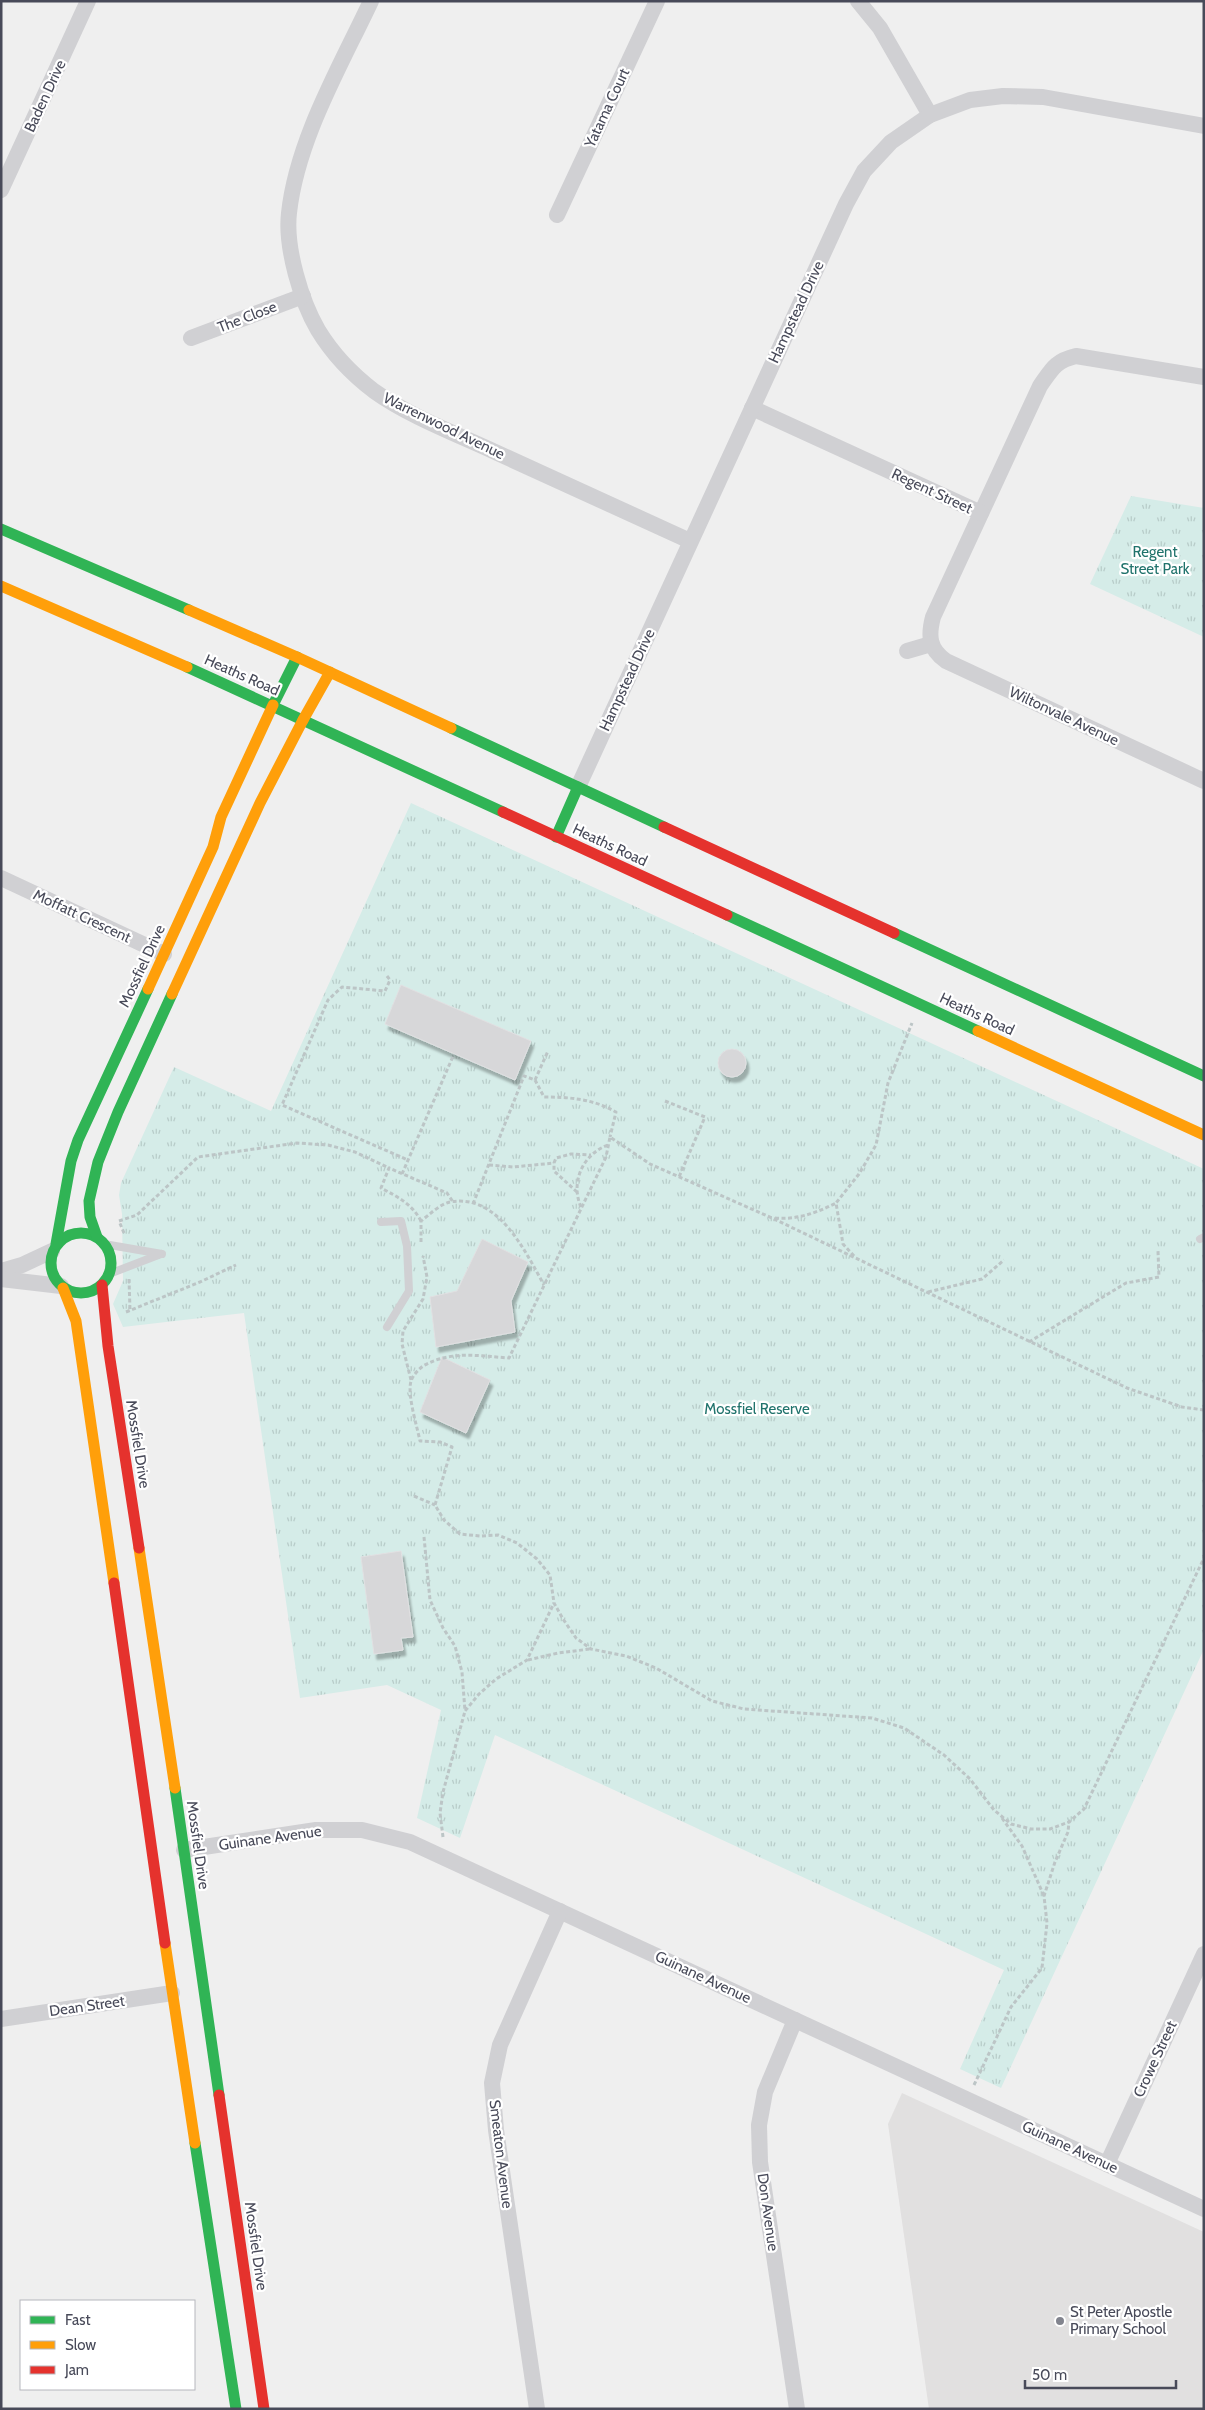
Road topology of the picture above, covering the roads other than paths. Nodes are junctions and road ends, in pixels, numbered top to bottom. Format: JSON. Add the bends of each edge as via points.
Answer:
{"nodes":[{"id":1,"x":88,"y":1,"type":"edge"},
{"id":2,"x":371,"y":1,"type":"edge"},
{"id":3,"x":657,"y":1,"type":"edge"},
{"id":4,"x":858,"y":1,"type":"edge"},
{"id":5,"x":930,"y":115,"type":"junction"},
{"id":6,"x":1204,"y":126,"type":"edge"},
{"id":7,"x":1,"y":190,"type":"edge"},
{"id":8,"x":557,"y":215,"type":"dead end"},
{"id":9,"x":303,"y":296,"type":"junction"},
{"id":10,"x":191,"y":338,"type":"dead end"},
{"id":11,"x":1204,"y":377,"type":"edge"},
{"id":12,"x":752,"y":408,"type":"junction"},
{"id":13,"x":981,"y":513,"type":"junction"},
{"id":14,"x":1,"y":529,"type":"edge"},
{"id":15,"x":690,"y":541,"type":"junction"},
{"id":16,"x":1,"y":586,"type":"edge"},
{"id":17,"x":931,"y":644,"type":"junction"},
{"id":18,"x":907,"y":651,"type":"dead end"},
{"id":19,"x":297,"y":657,"type":"junction"},
{"id":20,"x":330,"y":672,"type":"junction"},
{"id":21,"x":273,"y":705,"type":"junction"},
{"id":22,"x":303,"y":720,"type":"junction"},
{"id":23,"x":1204,"y":781,"type":"edge"},
{"id":24,"x":578,"y":787,"type":"junction"},
{"id":25,"x":556,"y":836,"type":"junction"},
{"id":26,"x":1,"y":878,"type":"edge"},
{"id":27,"x":164,"y":954,"type":"junction"},
{"id":28,"x":187,"y":964,"type":"junction"},
{"id":29,"x":1204,"y":1076,"type":"edge"},
{"id":30,"x":1204,"y":1135,"type":"edge"},
{"id":31,"x":381,"y":1222,"type":"dead end"},
{"id":32,"x":100,"y":1240,"type":"junction"},
{"id":33,"x":54,"y":1247,"type":"junction"},
{"id":34,"x":1,"y":1271,"type":"edge"},
{"id":35,"x":109,"y":1274,"type":"junction"},
{"id":36,"x":1,"y":1279,"type":"edge"},
{"id":37,"x":102,"y":1285,"type":"junction"},
{"id":38,"x":62,"y":1287,"type":"junction"},
{"id":39,"x":387,"y":1327,"type":"dead end"},
{"id":40,"x":184,"y":1850,"type":"junction"},
{"id":41,"x":560,"y":1910,"type":"junction"},
{"id":42,"x":1204,"y":1954,"type":"edge"},
{"id":43,"x":172,"y":1993,"type":"junction"},
{"id":44,"x":1,"y":2019,"type":"edge"},
{"id":45,"x":795,"y":2020,"type":"junction"},
{"id":46,"x":1107,"y":2164,"type":"junction"},
{"id":47,"x":1204,"y":2208,"type":"edge"},
{"id":48,"x":236,"y":2409,"type":"edge"},
{"id":49,"x":264,"y":2409,"type":"edge"},
{"id":50,"x":537,"y":2409,"type":"edge"},
{"id":51,"x":797,"y":2409,"type":"edge"}],
"edges":[{"from":1,"to":7,"type":"street","name":"Baden Drive"},
{"from":2,"to":9,"type":"street","name":"Warrenwood Avenue","via":[[315,120],[296,174],[288,215],[292,256]]},
{"from":3,"to":8,"type":"street","name":"Yatama Court"},
{"from":4,"to":5,"type":"street","via":[[880,28]]},
{"from":5,"to":6,"type":"street","name":"Hampstead Drive","via":[[970,100],[1004,96],[1043,97]]},
{"from":5,"to":12,"type":"street","name":"Hampstead Drive","via":[[891,142],[864,171]]},
{"from":9,"to":10,"type":"street","name":"The Close"},
{"from":9,"to":15,"type":"street","name":"Warrenwood Avenue","via":[[318,330],[344,364],[374,391],[424,419]]},
{"from":11,"to":13,"type":"street","name":"Regent Street","via":[[1057,354]]},
{"from":12,"to":13,"type":"street","name":"Regent Street"},
{"from":12,"to":15,"type":"street","name":"Hampstead Drive"},
{"from":13,"to":17,"type":"street","via":[[933,617],[929,632]]},
{"from":14,"to":19,"type":"street"},
{"from":15,"to":24,"type":"street","name":"Hampstead Drive"},
{"from":16,"to":21,"type":"street","name":"Heaths Road"},
{"from":17,"to":18,"type":"street"},
{"from":17,"to":23,"type":"street","name":"Wiltonvale Avenue","via":[[937,655],[946,661]]},
{"from":19,"to":20,"type":"street"},
{"from":19,"to":21,"type":"street","name":"Mossfiel Drive"},
{"from":20,"to":22,"type":"street"},
{"from":20,"to":24,"type":"street"},
{"from":21,"to":22,"type":"street","name":"Heaths Road"},
{"from":21,"to":27,"type":"street","name":"Mossfiel Drive","via":[[221,817],[213,846]]},
{"from":22,"to":25,"type":"street","name":"Heaths Road"},
{"from":22,"to":28,"type":"street","via":[[260,803]]},
{"from":24,"to":25,"type":"street"},
{"from":24,"to":29,"type":"street"},
{"from":25,"to":30,"type":"street","name":"Heaths Road"},
{"from":26,"to":27,"type":"street","name":"Moffatt Crescent"},
{"from":27,"to":28,"type":"street"},
{"from":27,"to":33,"type":"street","name":"Mossfiel Drive","via":[[71,1159]]},
{"from":28,"to":32,"type":"street","via":[[99,1160],[89,1216]]},
{"from":31,"to":39,"type":"lane","via":[[401,1221],[408,1246],[409,1291]]},
{"from":32,"to":33,"type":"street","via":[[79,1233],[71,1234]]},
{"from":32,"to":35,"type":"street","via":[[111,1258]]},
{"from":32,"to":35,"type":"lane","via":[[162,1254]]},
{"from":33,"to":34,"type":"street","via":[[22,1265]]},
{"from":33,"to":38,"type":"street","via":[[51,1270]]},
{"from":35,"to":37,"type":"street"},
{"from":36,"to":38,"type":"street"},
{"from":37,"to":38,"type":"street","via":[[83,1293],[73,1293]]},
{"from":37,"to":40,"type":"street","name":"Mossfiel Drive","via":[[109,1356]]},
{"from":38,"to":43,"type":"street","via":[[75,1320],[81,1352]]},
{"from":40,"to":41,"type":"street","name":"Guinane Avenue","via":[[316,1830],[362,1830],[410,1842]]},
{"from":40,"to":49,"type":"street","name":"Mossfiel Drive"},
{"from":41,"to":45,"type":"street","name":"Guinane Avenue"},
{"from":41,"to":50,"type":"street","name":"Smeaton Avenue","via":[[500,2045],[492,2083]]},
{"from":42,"to":46,"type":"street","name":"Crowe Street"},
{"from":43,"to":44,"type":"street","name":"Dean Street"},
{"from":43,"to":48,"type":"street"},
{"from":45,"to":46,"type":"street","name":"Guinane Avenue"},
{"from":45,"to":51,"type":"street","name":"Don Avenue","via":[[765,2092],[759,2125],[760,2162]]},
{"from":46,"to":47,"type":"street","name":"Guinane Avenue"}]}
